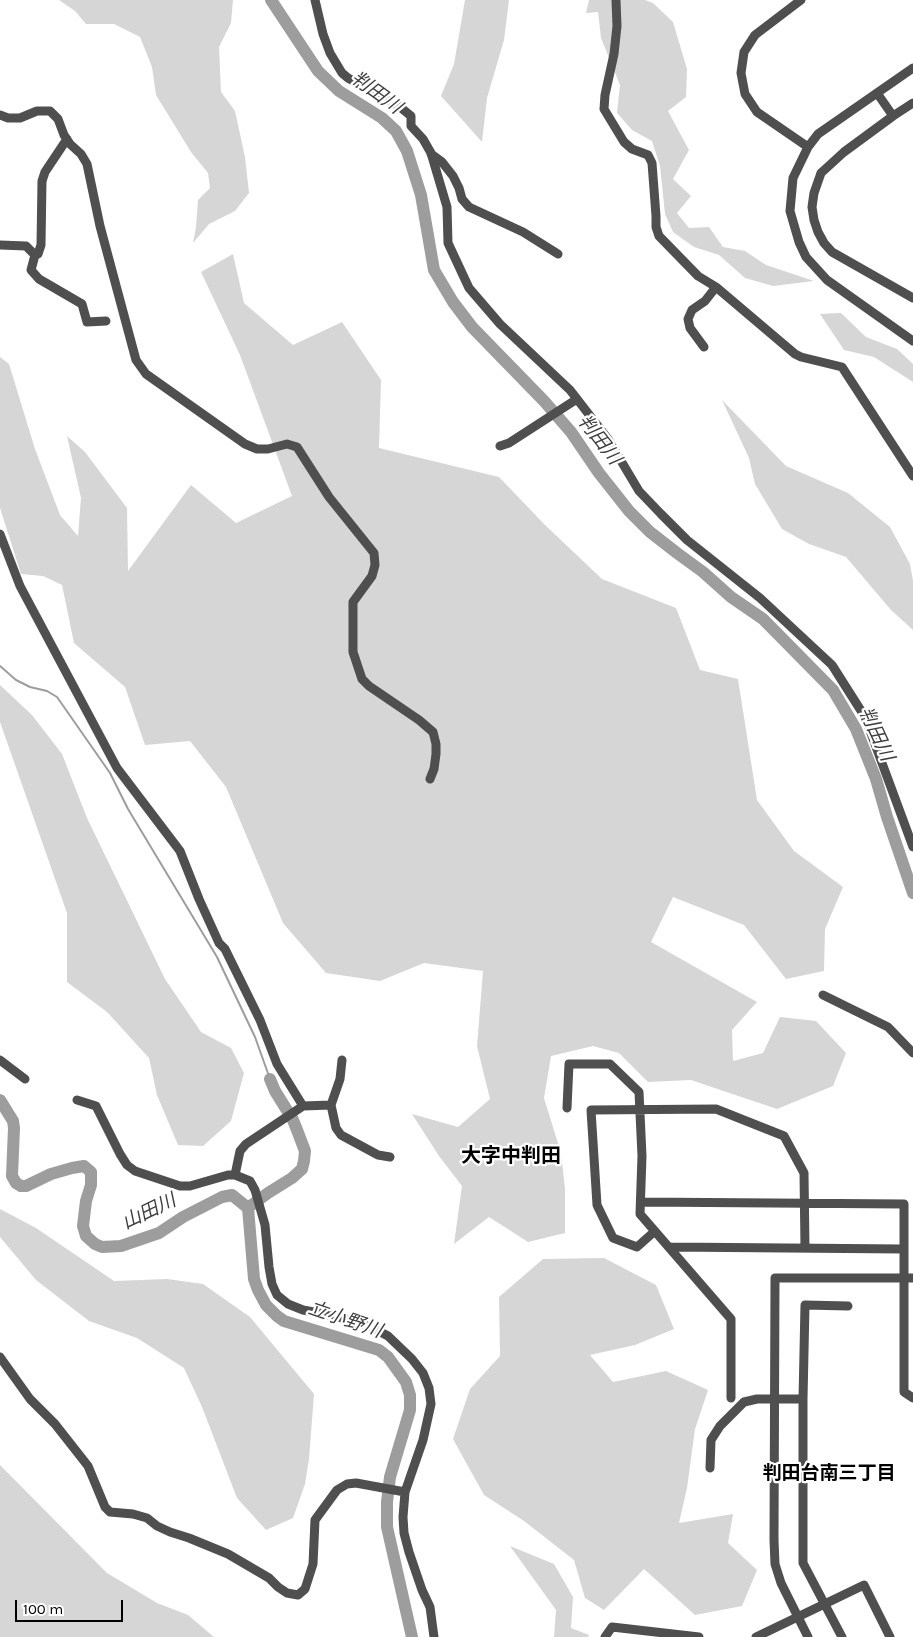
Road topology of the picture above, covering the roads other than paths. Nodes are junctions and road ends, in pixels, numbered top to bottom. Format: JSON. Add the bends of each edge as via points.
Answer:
{"nodes":[{"id":1,"x":315,"y":0,"type":"edge"},
{"id":2,"x":616,"y":0,"type":"edge"},
{"id":3,"x":800,"y":0,"type":"edge"},
{"id":4,"x":913,"y":68,"type":"edge"},
{"id":5,"x":877,"y":93,"type":"junction"},
{"id":6,"x":912,"y":106,"type":"edge"},
{"id":7,"x":0,"y":115,"type":"edge"},
{"id":8,"x":893,"y":116,"type":"junction"},
{"id":9,"x":66,"y":139,"type":"junction"},
{"id":10,"x":808,"y":147,"type":"junction"},
{"id":11,"x":431,"y":153,"type":"junction"},
{"id":12,"x":0,"y":245,"type":"edge"},
{"id":13,"x":558,"y":254,"type":"dead end"},
{"id":14,"x":35,"y":255,"type":"junction"},
{"id":15,"x":716,"y":287,"type":"junction"},
{"id":16,"x":913,"y":298,"type":"edge"},
{"id":17,"x":106,"y":321,"type":"dead end"},
{"id":18,"x":913,"y":341,"type":"edge"},
{"id":19,"x":704,"y":347,"type":"dead end"},
{"id":20,"x":577,"y":399,"type":"junction"},
{"id":21,"x":500,"y":446,"type":"dead end"},
{"id":22,"x":913,"y":476,"type":"edge"},
{"id":23,"x":0,"y":534,"type":"edge"},
{"id":24,"x":430,"y":779,"type":"dead end"},
{"id":25,"x":913,"y":847,"type":"edge"},
{"id":26,"x":823,"y":995,"type":"dead end"},
{"id":27,"x":913,"y":1053,"type":"edge"},
{"id":28,"x":0,"y":1060,"type":"edge"},
{"id":29,"x":342,"y":1060,"type":"dead end"},
{"id":30,"x":25,"y":1079,"type":"dead end"},
{"id":31,"x":77,"y":1100,"type":"dead end"},
{"id":32,"x":331,"y":1105,"type":"junction"},
{"id":33,"x":303,"y":1106,"type":"junction"},
{"id":34,"x":567,"y":1108,"type":"dead end"},
{"id":35,"x":640,"y":1110,"type":"junction"},
{"id":36,"x":390,"y":1157,"type":"dead end"},
{"id":37,"x":235,"y":1175,"type":"junction"},
{"id":38,"x":640,"y":1202,"type":"junction"},
{"id":39,"x":804,"y":1203,"type":"junction"},
{"id":40,"x":655,"y":1231,"type":"junction"},
{"id":41,"x":670,"y":1248,"type":"junction"},
{"id":42,"x":804,"y":1248,"type":"junction"},
{"id":43,"x":903,"y":1249,"type":"junction"},
{"id":44,"x":903,"y":1277,"type":"junction"},
{"id":45,"x":913,"y":1278,"type":"edge"},
{"id":46,"x":848,"y":1306,"type":"dead end"},
{"id":47,"x":903,"y":1307,"type":"junction"},
{"id":48,"x":913,"y":1307,"type":"edge"},
{"id":49,"x":0,"y":1357,"type":"edge"},
{"id":50,"x":731,"y":1398,"type":"dead end"},
{"id":51,"x":913,"y":1398,"type":"edge"},
{"id":52,"x":775,"y":1399,"type":"junction"},
{"id":53,"x":803,"y":1399,"type":"junction"},
{"id":54,"x":710,"y":1468,"type":"dead end"},
{"id":55,"x":405,"y":1492,"type":"junction"},
{"id":56,"x":825,"y":1603,"type":"junction"},
{"id":57,"x":798,"y":1617,"type":"junction"},
{"id":58,"x":775,"y":1633,"type":"edge"},
{"id":59,"x":434,"y":1637,"type":"edge"},
{"id":60,"x":605,"y":1637,"type":"edge"},
{"id":61,"x":699,"y":1637,"type":"edge"},
{"id":62,"x":756,"y":1637,"type":"edge"},
{"id":63,"x":808,"y":1637,"type":"edge"},
{"id":64,"x":842,"y":1637,"type":"edge"},
{"id":65,"x":890,"y":1637,"type":"edge"}],
"edges":[{"from":1,"to":11,"type":"street","via":[[330,53],[342,72],[411,116],[411,126]]},
{"from":2,"to":15,"type":"street","via":[[614,54],[604,109],[624,142],[648,155],[652,164],[659,236],[698,276]]},
{"from":3,"to":10,"type":"street","via":[[755,35],[744,52],[741,73],[745,94],[757,112]]},
{"from":4,"to":5,"type":"street"},
{"from":5,"to":8,"type":"street"},
{"from":5,"to":10,"type":"street","via":[[818,134]]},
{"from":6,"to":8,"type":"street"},
{"from":7,"to":9,"type":"street","via":[[20,118],[38,111],[50,111],[58,119]]},
{"from":8,"to":16,"type":"street","via":[[821,173],[812,207],[818,232],[832,252]]},
{"from":9,"to":14,"type":"street","via":[[42,181],[41,244]]},
{"from":9,"to":24,"type":"street","via":[[89,168],[100,226],[140,366],[146,374],[245,444],[257,449],[287,444],[297,447],[329,497],[374,554],[372,576],[354,602],[353,652],[362,679],[433,732],[436,754]]},
{"from":10,"to":18,"type":"street","via":[[793,178],[790,211],[806,256],[827,280]]},
{"from":11,"to":13,"type":"street","via":[[453,176],[468,207],[523,232]]},
{"from":11,"to":20,"type":"street","via":[[447,207],[448,243],[468,288]]},
{"from":12,"to":14,"type":"street","via":[[26,246]]},
{"from":14,"to":17,"type":"street","via":[[31,270],[39,279],[82,304],[87,322]]},
{"from":15,"to":19,"type":"street","via":[[692,310],[688,319],[690,328]]},
{"from":15,"to":22,"type":"street","via":[[796,354],[842,367]]},
{"from":20,"to":21,"type":"street","via":[[510,443]]},
{"from":20,"to":25,"type":"street","via":[[608,439],[639,491],[661,514],[687,540],[760,598],[832,665],[865,717]]},
{"from":23,"to":33,"type":"street","via":[[20,586],[117,768],[180,852],[277,1064]]},
{"from":26,"to":27,"type":"street","via":[[888,1027]]},
{"from":28,"to":30,"type":"street"},
{"from":29,"to":32,"type":"street","via":[[340,1079]]},
{"from":31,"to":37,"type":"street","via":[[96,1106],[120,1154],[134,1171],[180,1186]]},
{"from":32,"to":33,"type":"street"},
{"from":32,"to":36,"type":"street","via":[[336,1128],[341,1135],[378,1155]]},
{"from":33,"to":37,"type":"street","via":[[246,1144],[240,1151]]},
{"from":34,"to":35,"type":"street","via":[[569,1064],[610,1064],[640,1092]]},
{"from":35,"to":38,"type":"street"},
{"from":35,"to":39,"type":"street","via":[[716,1109],[784,1136],[804,1173]]},
{"from":35,"to":40,"type":"street","via":[[591,1110],[597,1205],[613,1238],[637,1247]]},
{"from":37,"to":55,"type":"street","via":[[250,1182],[255,1190],[265,1225],[272,1284],[277,1295],[303,1310],[335,1316],[388,1336],[423,1373],[431,1404],[423,1440]]},
{"from":38,"to":39,"type":"street"},
{"from":38,"to":40,"type":"street","via":[[640,1214]]},
{"from":39,"to":42,"type":"street"},
{"from":39,"to":43,"type":"street","via":[[904,1204]]},
{"from":40,"to":41,"type":"street"},
{"from":41,"to":42,"type":"street"},
{"from":41,"to":50,"type":"street","via":[[731,1319]]},
{"from":42,"to":43,"type":"street"},
{"from":43,"to":44,"type":"street"},
{"from":44,"to":45,"type":"street"},
{"from":44,"to":47,"type":"street"},
{"from":44,"to":52,"type":"street","via":[[775,1278]]},
{"from":46,"to":53,"type":"street","via":[[805,1306]]},
{"from":47,"to":48,"type":"street"},
{"from":47,"to":51,"type":"street","via":[[904,1392]]},
{"from":49,"to":55,"type":"street","via":[[30,1399],[55,1424],[88,1466],[110,1512],[147,1518],[170,1532],[228,1554],[269,1578],[287,1593],[298,1595],[305,1589],[313,1564],[315,1520],[337,1490],[346,1484],[356,1483]]},
{"from":52,"to":53,"type":"street"},
{"from":52,"to":54,"type":"street","via":[[757,1399],[736,1408],[711,1440]]},
{"from":52,"to":57,"type":"street","via":[[775,1564]]},
{"from":53,"to":56,"type":"street","via":[[803,1563]]},
{"from":55,"to":59,"type":"street","via":[[404,1533],[430,1607]]},
{"from":56,"to":57,"type":"street"},
{"from":56,"to":64,"type":"street"},
{"from":56,"to":65,"type":"street","via":[[864,1585]]},
{"from":57,"to":58,"type":"street"},
{"from":57,"to":63,"type":"street"},
{"from":58,"to":62,"type":"street"},
{"from":60,"to":61,"type":"street","via":[[612,1628]]}]}
